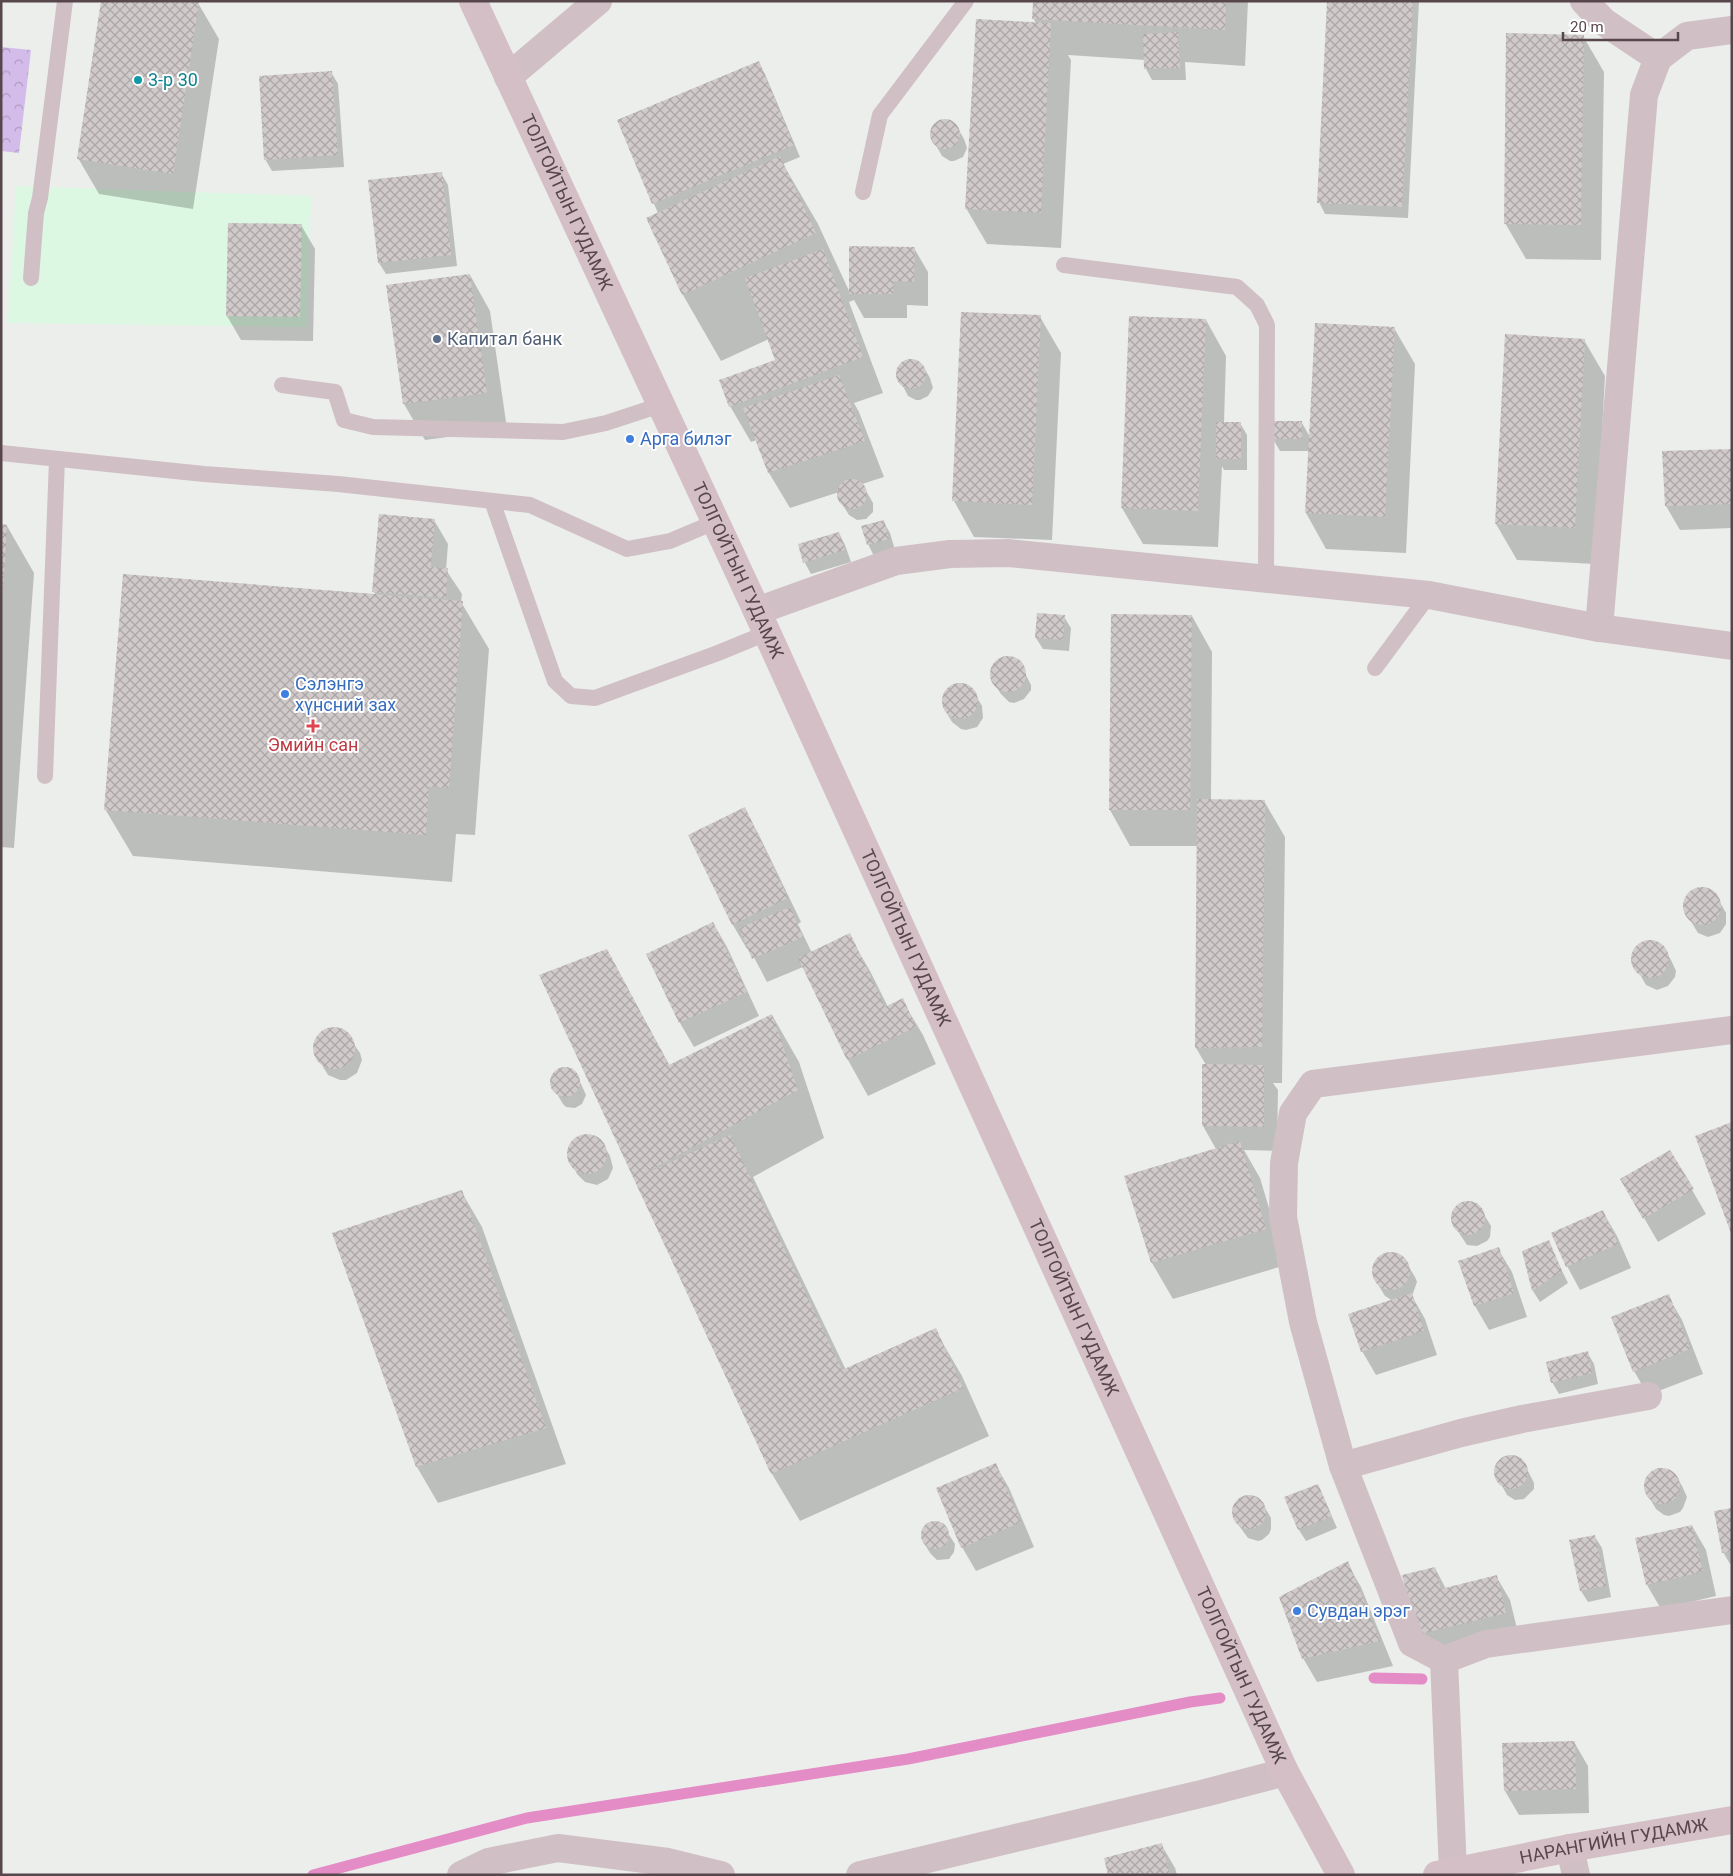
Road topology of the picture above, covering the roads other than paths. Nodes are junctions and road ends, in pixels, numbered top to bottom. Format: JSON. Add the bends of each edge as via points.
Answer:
{"nodes":[{"id":1,"x":65,"y":1,"type":"edge"},
{"id":2,"x":474,"y":1,"type":"edge"},
{"id":3,"x":598,"y":1,"type":"edge"},
{"id":4,"x":966,"y":1,"type":"edge"},
{"id":5,"x":1584,"y":1,"type":"edge"},
{"id":6,"x":1732,"y":30,"type":"edge"},
{"id":7,"x":1658,"y":58,"type":"junction"},
{"id":8,"x":508,"y":77,"type":"junction"},
{"id":9,"x":863,"y":192,"type":"dead end"},
{"id":10,"x":1064,"y":265,"type":"dead end"},
{"id":11,"x":32,"y":278,"type":"dead end"},
{"id":12,"x":282,"y":385,"type":"dead end"},
{"id":13,"x":661,"y":405,"type":"junction"},
{"id":14,"x":1,"y":453,"type":"edge"},
{"id":15,"x":57,"y":460,"type":"junction"},
{"id":16,"x":492,"y":501,"type":"junction"},
{"id":17,"x":715,"y":522,"type":"junction"},
{"id":18,"x":1266,"y":579,"type":"junction"},
{"id":19,"x":1428,"y":595,"type":"junction"},
{"id":20,"x":762,"y":622,"type":"junction"},
{"id":21,"x":1599,"y":628,"type":"junction"},
{"id":22,"x":1732,"y":646,"type":"edge"},
{"id":23,"x":1375,"y":668,"type":"dead end"},
{"id":24,"x":45,"y":776,"type":"dead end"},
{"id":25,"x":1732,"y":1030,"type":"edge"},
{"id":26,"x":1648,"y":1396,"type":"dead end"},
{"id":27,"x":1343,"y":1466,"type":"junction"},
{"id":28,"x":1732,"y":1610,"type":"edge"},
{"id":29,"x":1444,"y":1660,"type":"junction"},
{"id":30,"x":1285,"y":1772,"type":"junction"},
{"id":31,"x":1732,"y":1820,"type":"edge"},
{"id":32,"x":1570,"y":1848,"type":"junction"},
{"id":33,"x":1445,"y":1873,"type":"edge"},
{"id":34,"x":460,"y":1875,"type":"edge"},
{"id":35,"x":721,"y":1875,"type":"edge"},
{"id":36,"x":860,"y":1875,"type":"edge"},
{"id":37,"x":1341,"y":1875,"type":"edge"},
{"id":38,"x":1576,"y":1875,"type":"edge"}],
"edges":[{"from":1,"to":11,"type":"lane","via":[[36,212]]},
{"from":2,"to":8,"type":"main road","name":"ТОЛГОЙТЫН ГУДАМЖ"},
{"from":3,"to":8,"type":"street"},
{"from":4,"to":9,"type":"lane","via":[[880,116]]},
{"from":5,"to":7,"type":"street","via":[[1604,22]]},
{"from":6,"to":7,"type":"street","via":[[1687,36]]},
{"from":7,"to":21,"type":"street","via":[[1644,95]]},
{"from":8,"to":13,"type":"main road","name":"ТОЛГОЙТЫН ГУДАМЖ"},
{"from":10,"to":18,"type":"lane","via":[[1238,287],[1257,306],[1267,325]]},
{"from":12,"to":13,"type":"lane","via":[[335,392],[344,420],[373,427],[563,432],[606,423]]},
{"from":13,"to":17,"type":"main road","name":"ТОЛГОЙТЫН ГУДАМЖ"},
{"from":14,"to":15,"type":"lane"},
{"from":15,"to":16,"type":"lane"},
{"from":15,"to":24,"type":"lane"},
{"from":16,"to":17,"type":"lane","via":[[530,505],[627,549],[670,541]]},
{"from":16,"to":20,"type":"lane","via":[[555,681],[571,696],[595,698],[718,653]]},
{"from":17,"to":20,"type":"main road","name":"ТОЛГОЙТЫН ГУДАМЖ"},
{"from":18,"to":19,"type":"street"},
{"from":18,"to":20,"type":"street","via":[[1008,553],[950,554],[896,561]]},
{"from":19,"to":21,"type":"street"},
{"from":19,"to":23,"type":"lane"},
{"from":20,"to":30,"type":"main road","name":"ТОЛГОЙТЫН ГУДАМЖ"},
{"from":21,"to":22,"type":"street"},
{"from":25,"to":27,"type":"street","via":[[1313,1084],[1292,1113],[1284,1163],[1283,1217],[1303,1322]]},
{"from":26,"to":27,"type":"street","via":[[1504,1423]]},
{"from":27,"to":29,"type":"street","via":[[1412,1643]]},
{"from":28,"to":29,"type":"street","via":[[1486,1644]]},
{"from":29,"to":33,"type":"street"},
{"from":30,"to":36,"type":"street"},
{"from":30,"to":37,"type":"main road","name":"ТОЛГОЙТЫН ГУДАМЖ"},
{"from":31,"to":32,"type":"main road","name":"НАРАНГИЙН ГУДАМЖ"},
{"from":32,"to":33,"type":"main road","name":"НАРАНГИЙН ГУДАМЖ"},
{"from":32,"to":38,"type":"street"},
{"from":34,"to":35,"type":"street","via":[[488,1862],[558,1848],[668,1862]]}]}
